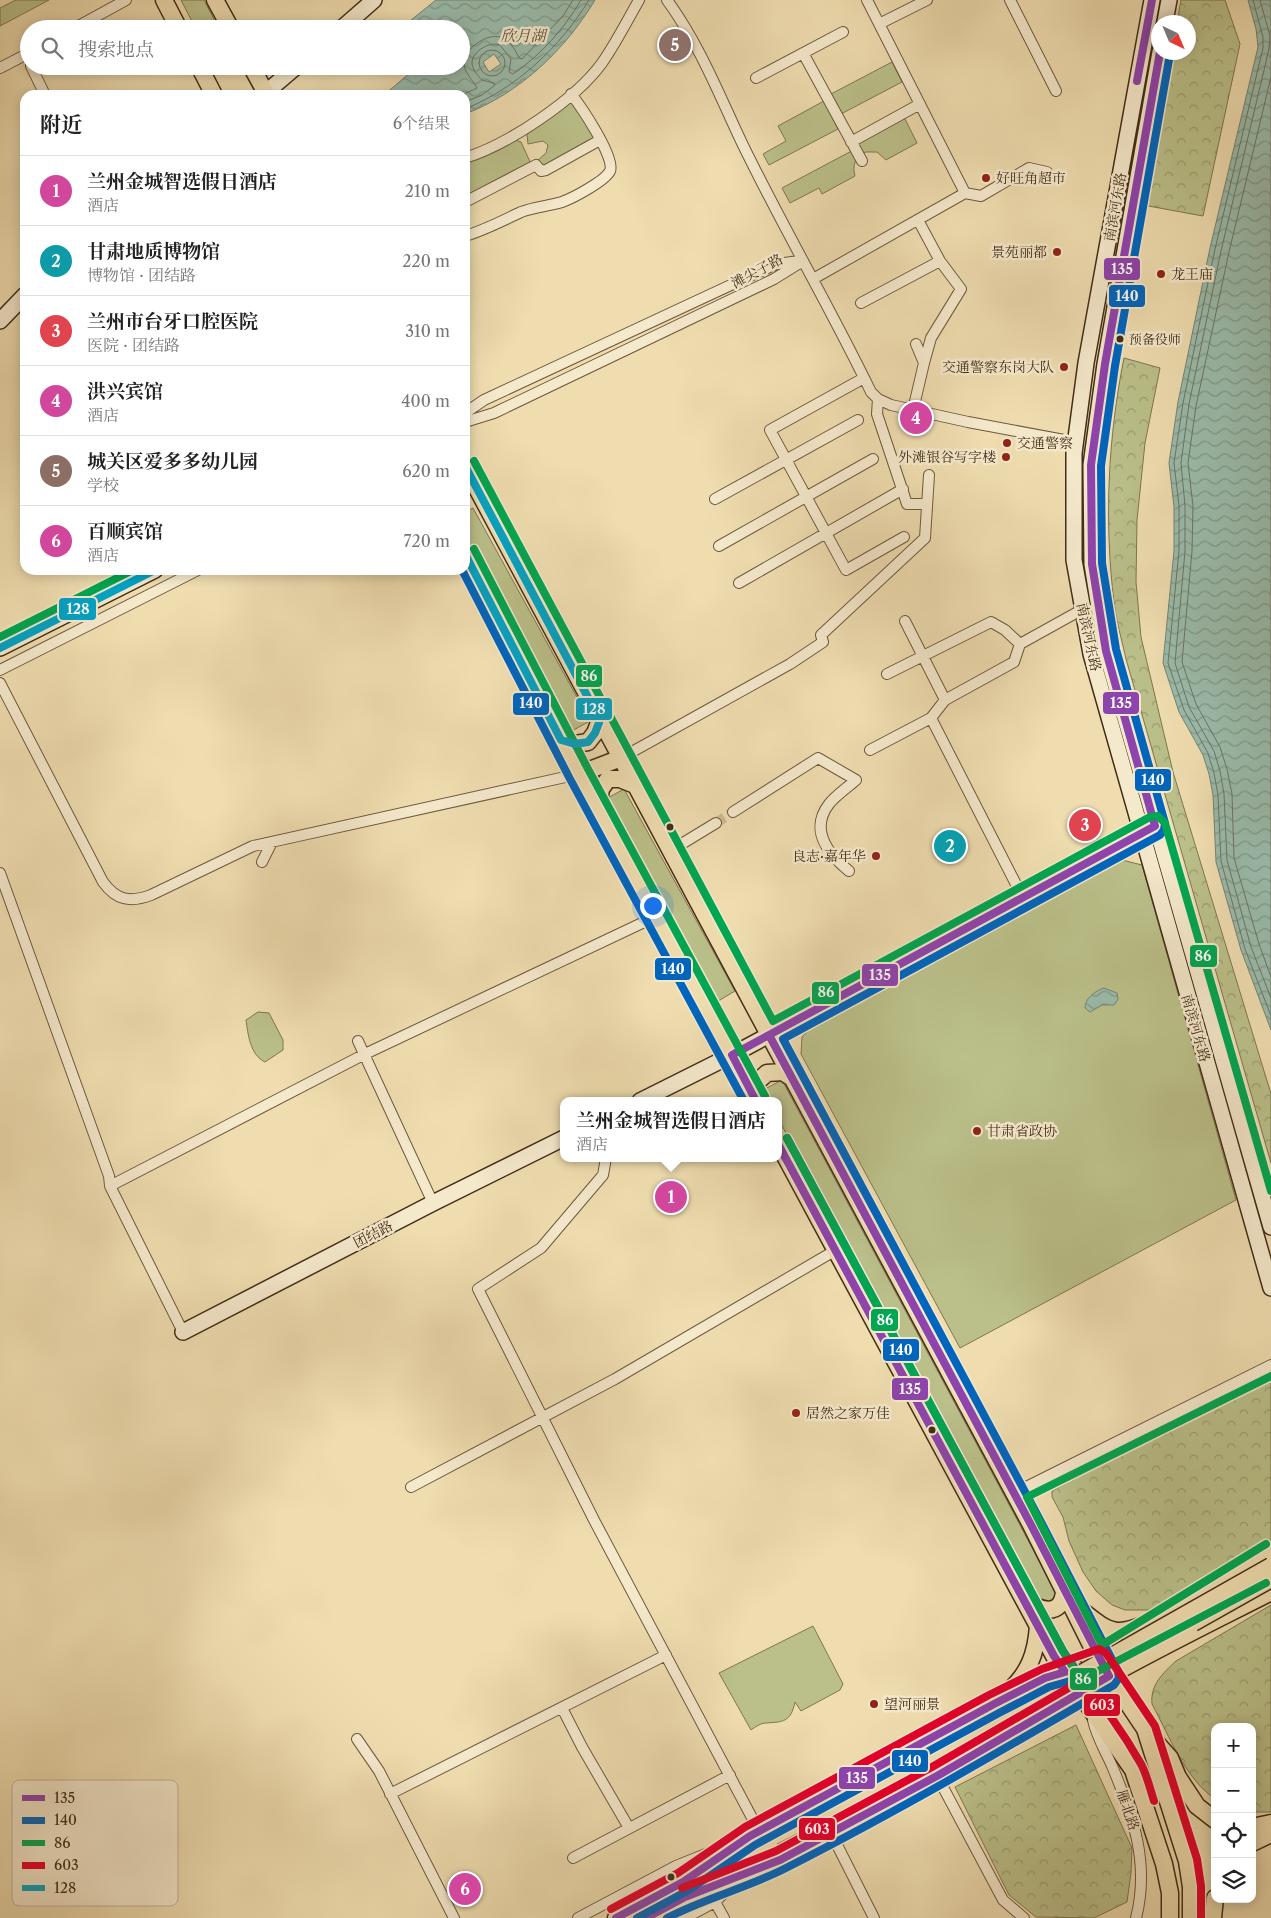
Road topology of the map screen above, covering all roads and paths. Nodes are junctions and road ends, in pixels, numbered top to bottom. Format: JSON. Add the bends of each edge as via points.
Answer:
{"nodes":[{"id":1,"x":126,"y":0,"type":"edge"},
{"id":2,"x":164,"y":0,"type":"edge"},
{"id":3,"x":215,"y":0,"type":"edge"},
{"id":4,"x":374,"y":0,"type":"edge"},
{"id":5,"x":639,"y":0,"type":"edge"},
{"id":6,"x":666,"y":0,"type":"edge"},
{"id":7,"x":867,"y":0,"type":"edge"},
{"id":8,"x":926,"y":0,"type":"edge"},
{"id":9,"x":1010,"y":0,"type":"edge"},
{"id":10,"x":1152,"y":0,"type":"edge"},
{"id":11,"x":1169,"y":0,"type":"edge"},
{"id":12,"x":1166,"y":15,"type":"edge"},
{"id":13,"x":89,"y":20,"type":"edge"},
{"id":14,"x":174,"y":20,"type":"edge"},
{"id":15,"x":226,"y":20,"type":"edge"},
{"id":16,"x":351,"y":20,"type":"edge"},
{"id":17,"x":879,"y":24,"type":"junction"},
{"id":18,"x":843,"y":32,"type":"dead end"},
{"id":19,"x":803,"y":53,"type":"junction"},
{"id":20,"x":20,"y":59,"type":"edge"},
{"id":21,"x":1159,"y":60,"type":"edge"},
{"id":22,"x":0,"y":68,"type":"edge"},
{"id":23,"x":35,"y":75,"type":"edge"},
{"id":24,"x":204,"y":75,"type":"edge"},
{"id":25,"x":256,"y":75,"type":"edge"},
{"id":26,"x":286,"y":75,"type":"edge"},
{"id":27,"x":756,"y":78,"type":"dead end"},
{"id":28,"x":43,"y":90,"type":"edge"},
{"id":29,"x":211,"y":90,"type":"edge"},
{"id":30,"x":263,"y":90,"type":"edge"},
{"id":31,"x":269,"y":90,"type":"edge"},
{"id":32,"x":1056,"y":91,"type":"dead end"},
{"id":33,"x":571,"y":94,"type":"junction"},
{"id":34,"x":920,"y":104,"type":"junction"},
{"id":35,"x":600,"y":140,"type":"junction"},
{"id":36,"x":852,"y":142,"type":"junction"},
{"id":37,"x":470,"y":156,"type":"edge"},
{"id":38,"x":862,"y":162,"type":"dead end"},
{"id":39,"x":1047,"y":172,"type":"dead end"},
{"id":40,"x":965,"y":193,"type":"junction"},
{"id":41,"x":470,"y":199,"type":"edge"},
{"id":42,"x":918,"y":220,"type":"junction"},
{"id":43,"x":470,"y":235,"type":"edge"},
{"id":44,"x":804,"y":261,"type":"junction"},
{"id":45,"x":940,"y":262,"type":"junction"},
{"id":46,"x":813,"y":279,"type":"junction"},
{"id":47,"x":20,"y":300,"type":"edge"},
{"id":48,"x":861,"y":303,"type":"dead end"},
{"id":49,"x":0,"y":321,"type":"edge"},
{"id":50,"x":916,"y":344,"type":"dead end"},
{"id":51,"x":924,"y":364,"type":"junction"},
{"id":52,"x":864,"y":378,"type":"junction"},
{"id":53,"x":878,"y":399,"type":"junction"},
{"id":54,"x":470,"y":410,"type":"edge"},
{"id":55,"x":913,"y":410,"type":"junction"},
{"id":56,"x":470,"y":420,"type":"edge"},
{"id":57,"x":858,"y":420,"type":"dead end"},
{"id":58,"x":1075,"y":442,"type":"junction"},
{"id":59,"x":786,"y":460,"type":"junction"},
{"id":60,"x":873,"y":460,"type":"dead end"},
{"id":61,"x":470,"y":475,"type":"edge"},
{"id":62,"x":929,"y":475,"type":"dead end"},
{"id":63,"x":903,"y":489,"type":"junction"},
{"id":64,"x":806,"y":497,"type":"junction"},
{"id":65,"x":715,"y":499,"type":"dead end"},
{"id":66,"x":928,"y":504,"type":"junction"},
{"id":67,"x":826,"y":533,"type":"junction"},
{"id":68,"x":904,"y":537,"type":"dead end"},
{"id":69,"x":719,"y":546,"type":"dead end"},
{"id":70,"x":470,"y":564,"type":"edge"},
{"id":71,"x":145,"y":575,"type":"edge"},
{"id":72,"x":188,"y":575,"type":"edge"},
{"id":73,"x":739,"y":583,"type":"dead end"},
{"id":74,"x":1083,"y":609,"type":"junction"},
{"id":75,"x":905,"y":621,"type":"dead end"},
{"id":76,"x":1020,"y":644,"type":"junction"},
{"id":77,"x":0,"y":648,"type":"edge"},
{"id":78,"x":923,"y":656,"type":"junction"},
{"id":79,"x":0,"y":670,"type":"edge"},
{"id":80,"x":887,"y":674,"type":"dead end"},
{"id":81,"x":0,"y":683,"type":"edge"},
{"id":82,"x":945,"y":700,"type":"junction"},
{"id":83,"x":930,"y":718,"type":"junction"},
{"id":84,"x":600,"y":720,"type":"junction"},
{"id":85,"x":561,"y":740,"type":"junction"},
{"id":86,"x":870,"y":750,"type":"dead end"},
{"id":87,"x":621,"y":758,"type":"junction"},
{"id":88,"x":579,"y":774,"type":"junction"},
{"id":89,"x":635,"y":785,"type":"junction"},
{"id":90,"x":598,"y":808,"type":"junction"},
{"id":91,"x":733,"y":812,"type":"tunnel mouth"},
{"id":92,"x":716,"y":823,"type":"tunnel mouth"},
{"id":93,"x":1155,"y":826,"type":"junction"},
{"id":94,"x":1141,"y":834,"type":"junction"},
{"id":95,"x":272,"y":842,"type":"junction"},
{"id":96,"x":670,"y":851,"type":"junction"},
{"id":97,"x":262,"y":862,"type":"dead end"},
{"id":98,"x":849,"y":871,"type":"dead end"},
{"id":99,"x":0,"y":873,"type":"edge"},
{"id":100,"x":1023,"y":898,"type":"junction"},
{"id":101,"x":657,"y":916,"type":"junction"},
{"id":102,"x":769,"y":1035,"type":"junction"},
{"id":103,"x":358,"y":1042,"type":"dead end"},
{"id":104,"x":365,"y":1054,"type":"junction"},
{"id":105,"x":732,"y":1056,"type":"junction"},
{"id":106,"x":792,"y":1078,"type":"junction"},
{"id":107,"x":648,"y":1097,"type":"edge"},
{"id":108,"x":753,"y":1097,"type":"edge"},
{"id":109,"x":755,"y":1097,"type":"edge"},
{"id":110,"x":560,"y":1140,"type":"edge"},
{"id":111,"x":782,"y":1149,"type":"edge"},
{"id":112,"x":605,"y":1162,"type":"edge"},
{"id":113,"x":110,"y":1186,"type":"junction"},
{"id":114,"x":433,"y":1203,"type":"junction"},
{"id":115,"x":1271,"y":1227,"type":"edge"},
{"id":116,"x":836,"y":1250,"type":"junction"},
{"id":117,"x":1271,"y":1288,"type":"edge"},
{"id":118,"x":183,"y":1332,"type":"joint"},
{"id":119,"x":1271,"y":1365,"type":"edge"},
{"id":120,"x":544,"y":1418,"type":"junction"},
{"id":121,"x":410,"y":1487,"type":"dead end"},
{"id":122,"x":1014,"y":1493,"type":"junction"},
{"id":123,"x":1271,"y":1553,"type":"edge"},
{"id":124,"x":1271,"y":1566,"type":"edge"},
{"id":125,"x":1271,"y":1579,"type":"edge"},
{"id":126,"x":1271,"y":1592,"type":"edge"},
{"id":127,"x":1066,"y":1596,"type":"junction"},
{"id":128,"x":1025,"y":1601,"type":"junction"},
{"id":129,"x":1173,"y":1611,"type":"junction"},
{"id":130,"x":1038,"y":1626,"type":"junction"},
{"id":131,"x":666,"y":1655,"type":"junction"},
{"id":132,"x":1098,"y":1659,"type":"junction"},
{"id":133,"x":1065,"y":1672,"type":"junction"},
{"id":134,"x":1109,"y":1676,"type":"junction"},
{"id":135,"x":1078,"y":1693,"type":"junction"},
{"id":136,"x":994,"y":1704,"type":"junction"},
{"id":137,"x":1091,"y":1707,"type":"junction"},
{"id":138,"x":562,"y":1708,"type":"junction"},
{"id":139,"x":1144,"y":1730,"type":"junction"},
{"id":140,"x":357,"y":1740,"type":"dead end"},
{"id":141,"x":730,"y":1775,"type":"junction"},
{"id":142,"x":937,"y":1776,"type":"junction"},
{"id":143,"x":390,"y":1794,"type":"junction"},
{"id":144,"x":1211,"y":1817,"type":"edge"},
{"id":145,"x":1271,"y":1823,"type":"edge"},
{"id":146,"x":1256,"y":1826,"type":"edge"},
{"id":147,"x":629,"y":1828,"type":"junction"},
{"id":148,"x":831,"y":1833,"type":"junction"},
{"id":149,"x":1271,"y":1834,"type":"edge"},
{"id":150,"x":765,"y":1837,"type":"junction"},
{"id":151,"x":1256,"y":1841,"type":"edge"},
{"id":152,"x":573,"y":1858,"type":"dead end"},
{"id":153,"x":738,"y":1878,"type":"junction"},
{"id":154,"x":684,"y":1890,"type":"junction"},
{"id":155,"x":716,"y":1902,"type":"junction"},
{"id":156,"x":1214,"y":1903,"type":"edge"},
{"id":157,"x":454,"y":1918,"type":"edge"},
{"id":158,"x":578,"y":1918,"type":"edge"},
{"id":159,"x":616,"y":1918,"type":"edge"},
{"id":160,"x":646,"y":1918,"type":"edge"},
{"id":161,"x":684,"y":1918,"type":"edge"},
{"id":162,"x":724,"y":1918,"type":"edge"},
{"id":163,"x":874,"y":1918,"type":"edge"},
{"id":164,"x":1024,"y":1918,"type":"edge"},
{"id":165,"x":1136,"y":1918,"type":"edge"},
{"id":166,"x":1170,"y":1918,"type":"edge"},
{"id":167,"x":1191,"y":1918,"type":"edge"},
{"id":168,"x":1213,"y":1918,"type":"edge"}],
"edges":[{"from":1,"to":13,"type":"street"},
{"from":2,"to":14,"type":"main road"},
{"from":3,"to":15,"type":"main road"},
{"from":4,"to":16,"type":"main road"},
{"from":5,"to":33,"type":"street","via":[[602,63]]},
{"from":6,"to":44,"type":"street","via":[[690,35]]},
{"from":7,"to":17,"type":"street"},
{"from":8,"to":17,"type":"street"},
{"from":9,"to":32,"type":"street"},
{"from":10,"to":58,"type":"main road","name":"南滨河东路","via":[[1087,357]]},
{"from":11,"to":12,"type":"main road"},
{"from":17,"to":34,"type":"street"},
{"from":18,"to":19,"type":"street"},
{"from":19,"to":27,"type":"street"},
{"from":19,"to":36,"type":"street"},
{"from":20,"to":22,"type":"street"},
{"from":21,"to":93,"type":"main road","name":"南滨河东路","via":[[1104,364],[1091,465],[1092,564],[1106,651]]},
{"from":23,"to":28,"type":"street"},
{"from":24,"to":29,"type":"main road"},
{"from":25,"to":30,"type":"main road"},
{"from":26,"to":31,"type":"main road"},
{"from":33,"to":35,"type":"street","via":[[585,110]]},
{"from":33,"to":37,"type":"street","via":[[527,128]]},
{"from":34,"to":36,"type":"street"},
{"from":34,"to":40,"type":"street"},
{"from":35,"to":41,"type":"street","via":[[546,170],[541,171],[536,165]]},
{"from":35,"to":43,"type":"street","via":[[611,162],[610,171],[598,182],[563,202],[523,211]]},
{"from":36,"to":38,"type":"street"},
{"from":39,"to":40,"type":"street","via":[[1029,168],[981,196]]},
{"from":40,"to":42,"type":"street"},
{"from":42,"to":45,"type":"street"},
{"from":42,"to":46,"type":"street"},
{"from":44,"to":46,"type":"street"},
{"from":44,"to":54,"type":"street","name":"滩尖子路","via":[[776,264],[484,400]]},
{"from":44,"to":56,"type":"street","name":"滩尖子路","via":[[774,279],[494,413]]},
{"from":45,"to":48,"type":"street"},
{"from":45,"to":51,"type":"street","via":[[961,289],[931,338]]},
{"from":46,"to":52,"type":"street"},
{"from":47,"to":49,"type":"main road"},
{"from":50,"to":51,"type":"street"},
{"from":51,"to":55,"type":"street"},
{"from":52,"to":53,"type":"street"},
{"from":52,"to":59,"type":"street","via":[[770,430]]},
{"from":53,"to":55,"type":"street"},
{"from":53,"to":63,"type":"street","via":[[877,414]]},
{"from":55,"to":58,"type":"street"},
{"from":57,"to":59,"type":"street"},
{"from":58,"to":74,"type":"main road","name":"南滨河东路","via":[[1074,560]]},
{"from":59,"to":64,"type":"street"},
{"from":59,"to":65,"type":"street"},
{"from":60,"to":64,"type":"street"},
{"from":61,"to":84,"type":"main road"},
{"from":62,"to":66,"type":"street"},
{"from":63,"to":66,"type":"street","via":[[907,504]]},
{"from":63,"to":67,"type":"street"},
{"from":64,"to":67,"type":"street"},
{"from":64,"to":69,"type":"street"},
{"from":66,"to":87,"type":"street","via":[[925,538],[821,635],[823,642],[790,664]]},
{"from":67,"to":68,"type":"street","via":[[846,570]]},
{"from":67,"to":73,"type":"street"},
{"from":70,"to":85,"type":"main road"},
{"from":71,"to":77,"type":"main road"},
{"from":72,"to":79,"type":"street"},
{"from":74,"to":76,"type":"street"},
{"from":74,"to":94,"type":"main road","name":"南滨河东路","via":[[1091,654]]},
{"from":75,"to":78,"type":"street"},
{"from":76,"to":78,"type":"street","via":[[991,622]]},
{"from":76,"to":82,"type":"street","via":[[1014,662]]},
{"from":78,"to":80,"type":"street"},
{"from":78,"to":82,"type":"street"},
{"from":81,"to":95,"type":"street","via":[[103,882],[119,899],[139,900],[253,846]]},
{"from":82,"to":83,"type":"street"},
{"from":83,"to":86,"type":"street"},
{"from":83,"to":100,"type":"street"},
{"from":84,"to":85,"type":"main road","via":[[588,742],[575,744]]},
{"from":84,"to":87,"type":"main road"},
{"from":85,"to":88,"type":"main road"},
{"from":87,"to":88,"type":"main road"},
{"from":87,"to":89,"type":"main road"},
{"from":88,"to":90,"type":"main road"},
{"from":88,"to":95,"type":"street"},
{"from":89,"to":90,"type":"main road","via":[[620,779],[608,779],[601,788]]},
{"from":89,"to":96,"type":"main road"},
{"from":90,"to":101,"type":"main road"},
{"from":91,"to":98,"type":"street","via":[[818,758],[856,780],[829,803],[821,818],[820,836],[828,851]]},
{"from":92,"to":96,"type":"street"},
{"from":93,"to":94,"type":"main road"},
{"from":93,"to":115,"type":"main road","name":"南滨河东路"},
{"from":94,"to":100,"type":"main road"},
{"from":94,"to":117,"type":"main road","name":"南滨河东路"},
{"from":95,"to":97,"type":"street"},
{"from":96,"to":102,"type":"main road"},
{"from":99,"to":113,"type":"street"},
{"from":100,"to":102,"type":"main road"},
{"from":101,"to":104,"type":"street"},
{"from":101,"to":105,"type":"main road"},
{"from":102,"to":105,"type":"main road"},
{"from":102,"to":106,"type":"main road"},
{"from":103,"to":104,"type":"street"},
{"from":104,"to":113,"type":"street"},
{"from":104,"to":114,"type":"street"},
{"from":105,"to":107,"type":"main road"},
{"from":105,"to":108,"type":"main road"},
{"from":106,"to":109,"type":"main road","via":[[778,1071],[767,1073],[756,1083]]},
{"from":106,"to":122,"type":"main road"},
{"from":110,"to":114,"type":"main road","name":"团结路"},
{"from":111,"to":116,"type":"main road"},
{"from":112,"to":120,"type":"street","via":[[603,1175],[541,1248],[478,1289]]},
{"from":113,"to":118,"type":"street"},
{"from":114,"to":118,"type":"main road","name":"团结路"},
{"from":116,"to":120,"type":"street"},
{"from":116,"to":128,"type":"main road"},
{"from":119,"to":122,"type":"street"},
{"from":120,"to":121,"type":"street"},
{"from":120,"to":131,"type":"street"},
{"from":122,"to":127,"type":"main road"},
{"from":123,"to":129,"type":"main road"},
{"from":124,"to":150,"type":"main road","bridge":true,"via":[[1020,1708]]},
{"from":125,"to":150,"type":"main road","bridge":true,"via":[[1018,1721]]},
{"from":126,"to":134,"type":"main road"},
{"from":127,"to":128,"type":"main road","via":[[1059,1605],[1048,1610]]},
{"from":127,"to":129,"type":"main road","via":[[1103,1627],[1123,1633]]},
{"from":127,"to":132,"type":"main road"},
{"from":128,"to":130,"type":"main road"},
{"from":129,"to":132,"type":"main road"},
{"from":130,"to":133,"type":"main road"},
{"from":130,"to":136,"type":"main road","via":[[1037,1646],[1031,1664],[1022,1679]]},
{"from":131,"to":138,"type":"street"},
{"from":131,"to":141,"type":"street"},
{"from":132,"to":133,"type":"main road"},
{"from":132,"to":134,"type":"main road"},
{"from":133,"to":135,"type":"main road"},
{"from":133,"to":136,"type":"main road","via":[[1045,1678]]},
{"from":134,"to":135,"type":"main road"},
{"from":134,"to":139,"type":"main road"},
{"from":135,"to":137,"type":"main road"},
{"from":135,"to":142,"type":"main road"},
{"from":136,"to":150,"type":"main road"},
{"from":137,"to":165,"type":"street","name":"雁北路","via":[[1093,1724],[1127,1801],[1140,1845],[1141,1898]]},
{"from":137,"to":166,"type":"main road","via":[[1133,1770],[1164,1864],[1170,1894]]},
{"from":138,"to":143,"type":"street"},
{"from":138,"to":147,"type":"street"},
{"from":139,"to":144,"type":"main road","via":[[1170,1758],[1197,1806]]},
{"from":139,"to":167,"type":"main road","via":[[1187,1861]]},
{"from":140,"to":143,"type":"street"},
{"from":141,"to":147,"type":"street"},
{"from":141,"to":150,"type":"street"},
{"from":142,"to":148,"type":"main road"},
{"from":142,"to":164,"type":"street","via":[[1002,1900]]},
{"from":143,"to":157,"type":"street"},
{"from":145,"to":146,"type":"main road"},
{"from":147,"to":152,"type":"street"},
{"from":148,"to":153,"type":"main road"},
{"from":148,"to":163,"type":"street"},
{"from":149,"to":151,"type":"main road"},
{"from":150,"to":154,"type":"main road"},
{"from":150,"to":154,"type":"main road"},
{"from":150,"to":158,"type":"street","via":[[676,1866]]},
{"from":153,"to":154,"type":"main road"},
{"from":153,"to":155,"type":"street"},
{"from":154,"to":159,"type":"main road"},
{"from":154,"to":160,"type":"main road"},
{"from":155,"to":161,"type":"street"},
{"from":155,"to":162,"type":"street"},
{"from":156,"to":168,"type":"main road"}]}
